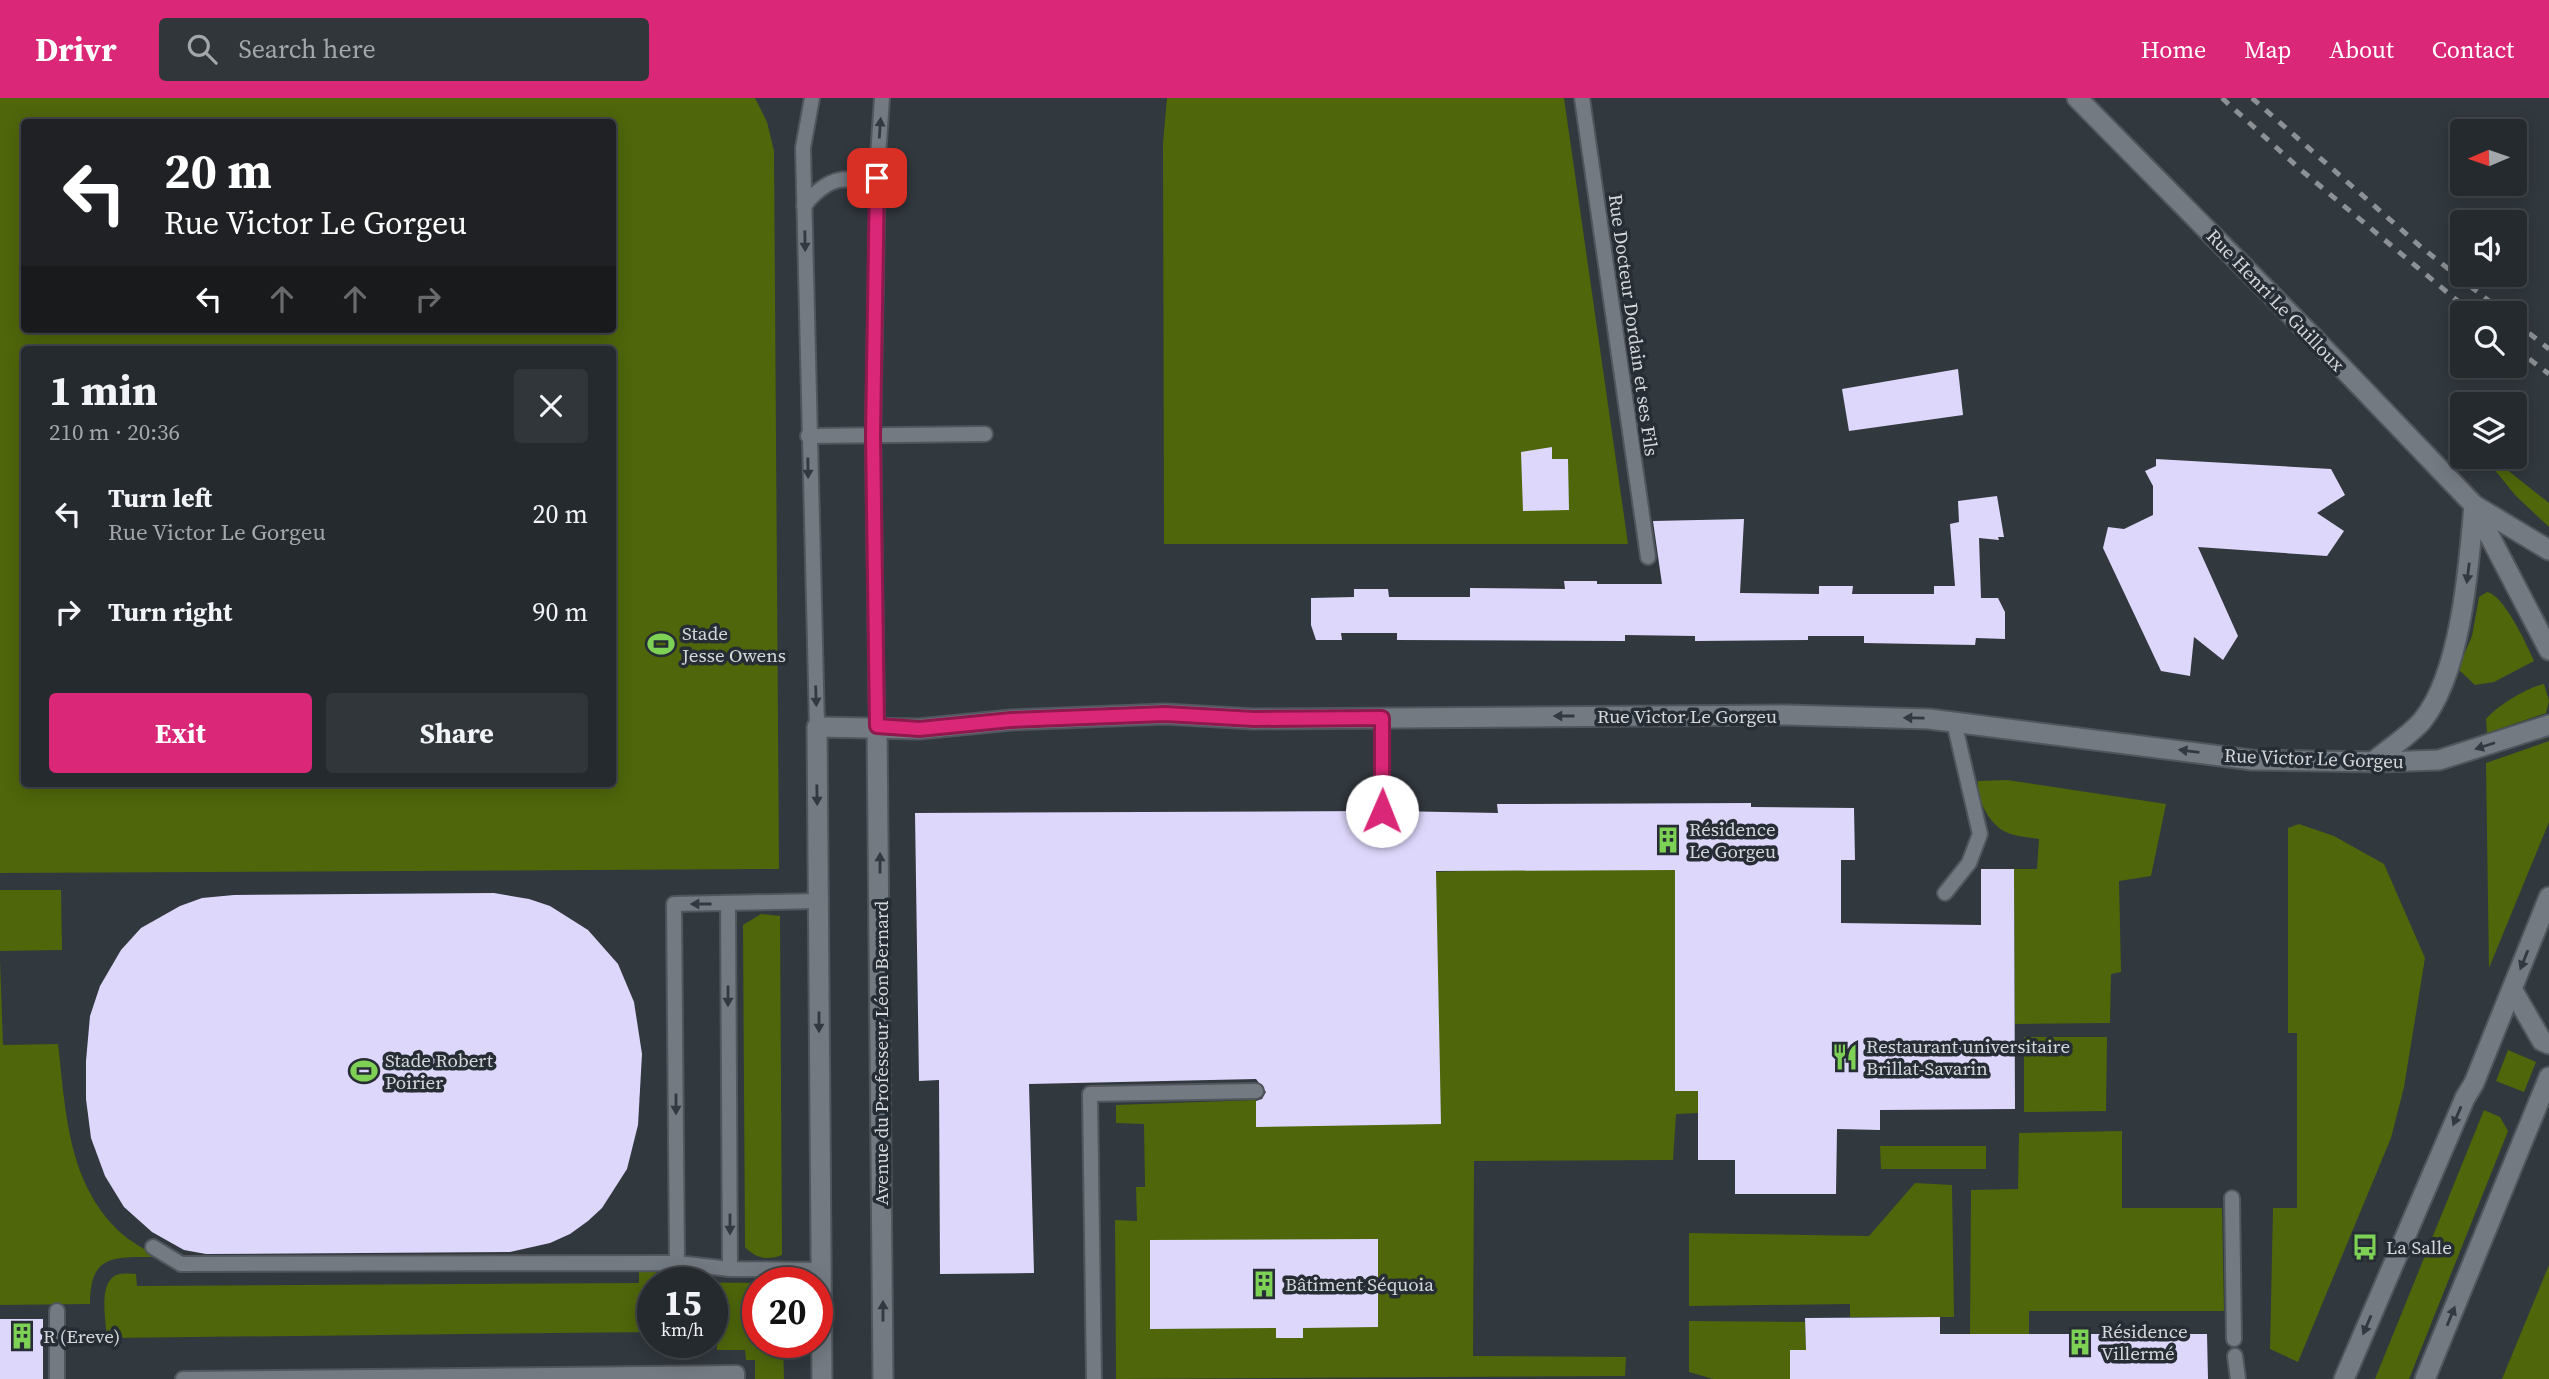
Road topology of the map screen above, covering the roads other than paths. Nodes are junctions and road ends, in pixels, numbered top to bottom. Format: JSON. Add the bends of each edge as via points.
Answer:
{"nodes":[{"id":1,"x":813,"y":98,"type":"edge"},
{"id":2,"x":882,"y":98,"type":"edge"},
{"id":3,"x":1582,"y":98,"type":"edge"},
{"id":4,"x":2077,"y":98,"type":"edge"},
{"id":5,"x":877,"y":199,"type":"junction"},
{"id":6,"x":804,"y":206,"type":"junction"},
{"id":7,"x":985,"y":434,"type":"dead end"},
{"id":8,"x":873,"y":435,"type":"junction"},
{"id":9,"x":808,"y":436,"type":"junction"},
{"id":10,"x":2474,"y":505,"type":"junction"},
{"id":11,"x":2549,"y":550,"type":"edge"},
{"id":12,"x":1648,"y":557,"type":"dead end"},
{"id":13,"x":2549,"y":650,"type":"edge"},
{"id":14,"x":1382,"y":718,"type":"junction"},
{"id":15,"x":1954,"y":722,"type":"junction"},
{"id":16,"x":2549,"y":725,"type":"edge"},
{"id":17,"x":877,"y":726,"type":"junction"},
{"id":18,"x":817,"y":727,"type":"junction"},
{"id":19,"x":2373,"y":762,"type":"junction"},
{"id":20,"x":1382,"y":811,"type":"dead end"},
{"id":21,"x":1945,"y":893,"type":"dead end"},
{"id":22,"x":2549,"y":897,"type":"edge"},
{"id":23,"x":818,"y":901,"type":"junction"},
{"id":24,"x":727,"y":904,"type":"junction"},
{"id":25,"x":2512,"y":989,"type":"junction"},
{"id":26,"x":2549,"y":1044,"type":"edge"},
{"id":27,"x":2549,"y":1077,"type":"edge"},
{"id":28,"x":1256,"y":1091,"type":"dead end"},
{"id":29,"x":2232,"y":1198,"type":"dead end"},
{"id":30,"x":153,"y":1247,"type":"dead end"},
{"id":31,"x":677,"y":1263,"type":"junction"},
{"id":32,"x":821,"y":1267,"type":"edge"},
{"id":33,"x":730,"y":1269,"type":"junction"},
{"id":34,"x":742,"y":1269,"type":"edge"},
{"id":35,"x":57,"y":1311,"type":"dead end"},
{"id":36,"x":2234,"y":1339,"type":"dead end"},
{"id":37,"x":2235,"y":1356,"type":"dead end"},
{"id":38,"x":822,"y":1358,"type":"edge"},
{"id":39,"x":57,"y":1379,"type":"edge"},
{"id":40,"x":183,"y":1379,"type":"edge"},
{"id":41,"x":737,"y":1379,"type":"edge"},
{"id":42,"x":822,"y":1379,"type":"edge"},
{"id":43,"x":883,"y":1379,"type":"edge"},
{"id":44,"x":1094,"y":1379,"type":"edge"},
{"id":45,"x":2238,"y":1379,"type":"edge"},
{"id":46,"x":2344,"y":1379,"type":"edge"},
{"id":47,"x":2425,"y":1379,"type":"edge"}],
"edges":[{"from":1,"to":6,"type":"lane","via":[[803,148]]},
{"from":5,"to":2,"type":"lane","one_way":true},
{"from":3,"to":12,"type":"lane","name":"Rue Docteur Dordain et ses Fils"},
{"from":4,"to":10,"type":"street","name":"Rue Henri Le Guilloux"},
{"from":5,"to":6,"type":"lane","via":[[868,187],[831,180]]},
{"from":5,"to":8,"type":"lane"},
{"from":6,"to":9,"type":"lane","one_way":true},
{"from":7,"to":8,"type":"lane"},
{"from":8,"to":9,"type":"lane"},
{"from":8,"to":17,"type":"lane"},
{"from":9,"to":18,"type":"lane","one_way":true},
{"from":10,"to":11,"type":"street","name":"Rue Henri Le Guilloux"},
{"from":10,"to":13,"type":"street","name":"Rue Henri Le Guilloux"},
{"from":10,"to":19,"type":"street","one_way":true,"via":[[2468,575],[2448,674],[2422,721]]},
{"from":15,"to":14,"type":"street","name":"Rue Victor Le Gorgeu","one_way":true,"via":[[1787,715]]},
{"from":14,"to":17,"type":"street","name":"Rue Victor Le Gorgeu","via":[[1165,714],[919,729]]},
{"from":14,"to":20,"type":"lane"},
{"from":19,"to":15,"type":"street","name":"Rue Victor Le Gorgeu","one_way":true,"via":[[2252,760]]},
{"from":15,"to":21,"type":"lane","via":[[1980,834],[1969,863]]},
{"from":16,"to":19,"type":"street","name":"Rue Victor Le Gorgeu","one_way":true,"via":[[2439,760]]},
{"from":17,"to":18,"type":"street","name":"Rue Victor Le Gorgeu"},
{"from":43,"to":17,"type":"street","name":"Avenue du Professeur Léon Bernard","one_way":true},
{"from":18,"to":23,"type":"street","one_way":true},
{"from":22,"to":25,"type":"street","one_way":true},
{"from":23,"to":24,"type":"lane"},
{"from":23,"to":32,"type":"street","one_way":true},
{"from":24,"to":31,"type":"lane","one_way":true,"via":[[674,904]]},
{"from":24,"to":33,"type":"lane","one_way":true},
{"from":25,"to":26,"type":"street","via":[[2542,1041]]},
{"from":25,"to":46,"type":"street","one_way":true},
{"from":47,"to":27,"type":"street","one_way":true},
{"from":28,"to":44,"type":"lane","via":[[1090,1094]]},
{"from":29,"to":36,"type":"lane"},
{"from":30,"to":31,"type":"lane","via":[[181,1264]]},
{"from":31,"to":33,"type":"lane"},
{"from":33,"to":34,"type":"lane"},
{"from":35,"to":39,"type":"lane"},
{"from":37,"to":45,"type":"lane"},
{"from":38,"to":42,"type":"street"},
{"from":40,"to":41,"type":"lane","via":[[737,1373]]}]}
